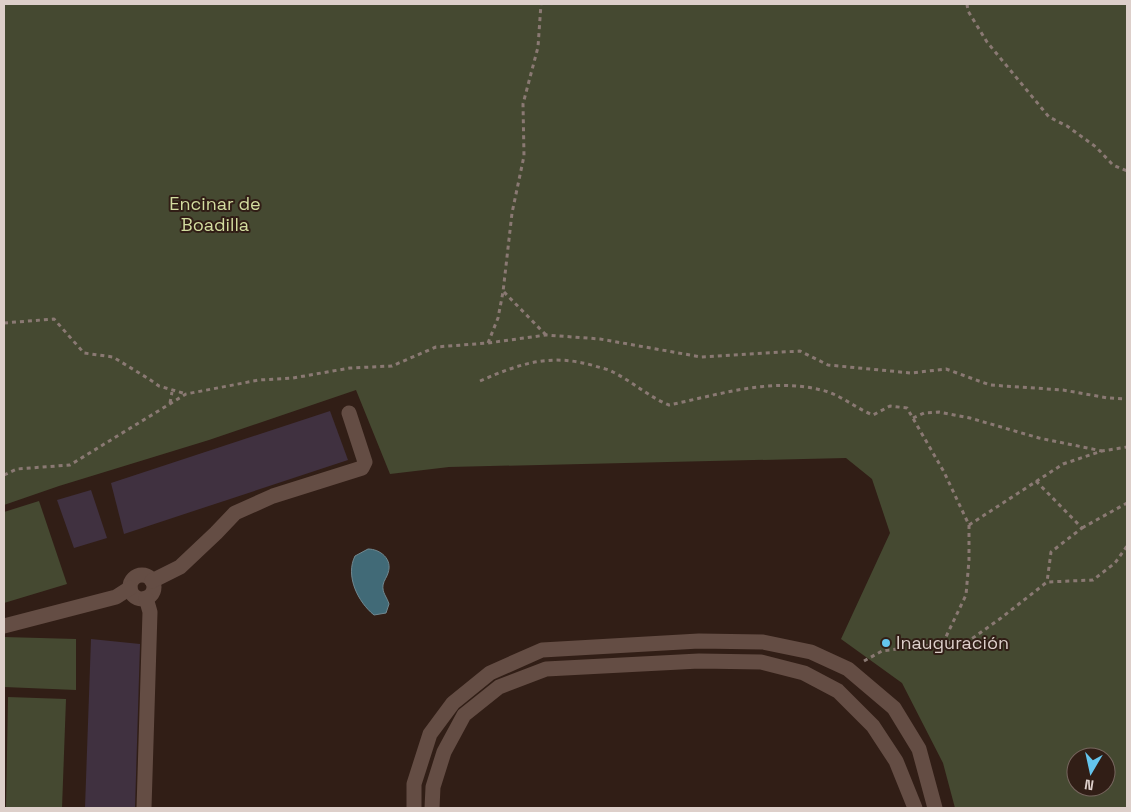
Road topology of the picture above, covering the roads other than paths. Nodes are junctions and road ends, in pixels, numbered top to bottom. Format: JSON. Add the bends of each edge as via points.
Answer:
{"nodes":[{"id":1,"x":349,"y":413,"type":"dead end"},
{"id":2,"x":152,"y":581,"type":"junction"},
{"id":3,"x":130,"y":588,"type":"junction"},
{"id":4,"x":146,"y":598,"type":"junction"},
{"id":5,"x":4,"y":626,"type":"edge"},
{"id":6,"x":144,"y":808,"type":"edge"},
{"id":7,"x":414,"y":808,"type":"edge"},
{"id":8,"x":432,"y":808,"type":"edge"},
{"id":9,"x":915,"y":808,"type":"edge"},
{"id":10,"x":935,"y":808,"type":"edge"}],
"edges":[{"from":1,"to":2,"type":"street","via":[[364,462],[362,468],[273,496],[234,513],[180,567]]},
{"from":2,"to":3,"type":"street","via":[[143,574],[138,575],[133,578]]},
{"from":2,"to":4,"type":"street","via":[[153,592]]},
{"from":3,"to":4,"type":"street","via":[[134,596]]},
{"from":3,"to":5,"type":"street","via":[[116,597]]},
{"from":4,"to":6,"type":"street","via":[[150,612]]},
{"from":7,"to":10,"type":"street","via":[[414,784],[430,734],[453,703],[490,673],[542,650],[699,641],[763,642],[811,652],[848,669],[894,708],[919,749]]},
{"from":8,"to":9,"type":"street","via":[[433,787],[444,752],[464,715],[499,687],[546,669],[699,661],[761,662],[804,673],[838,691],[873,726],[896,761]]}]}
